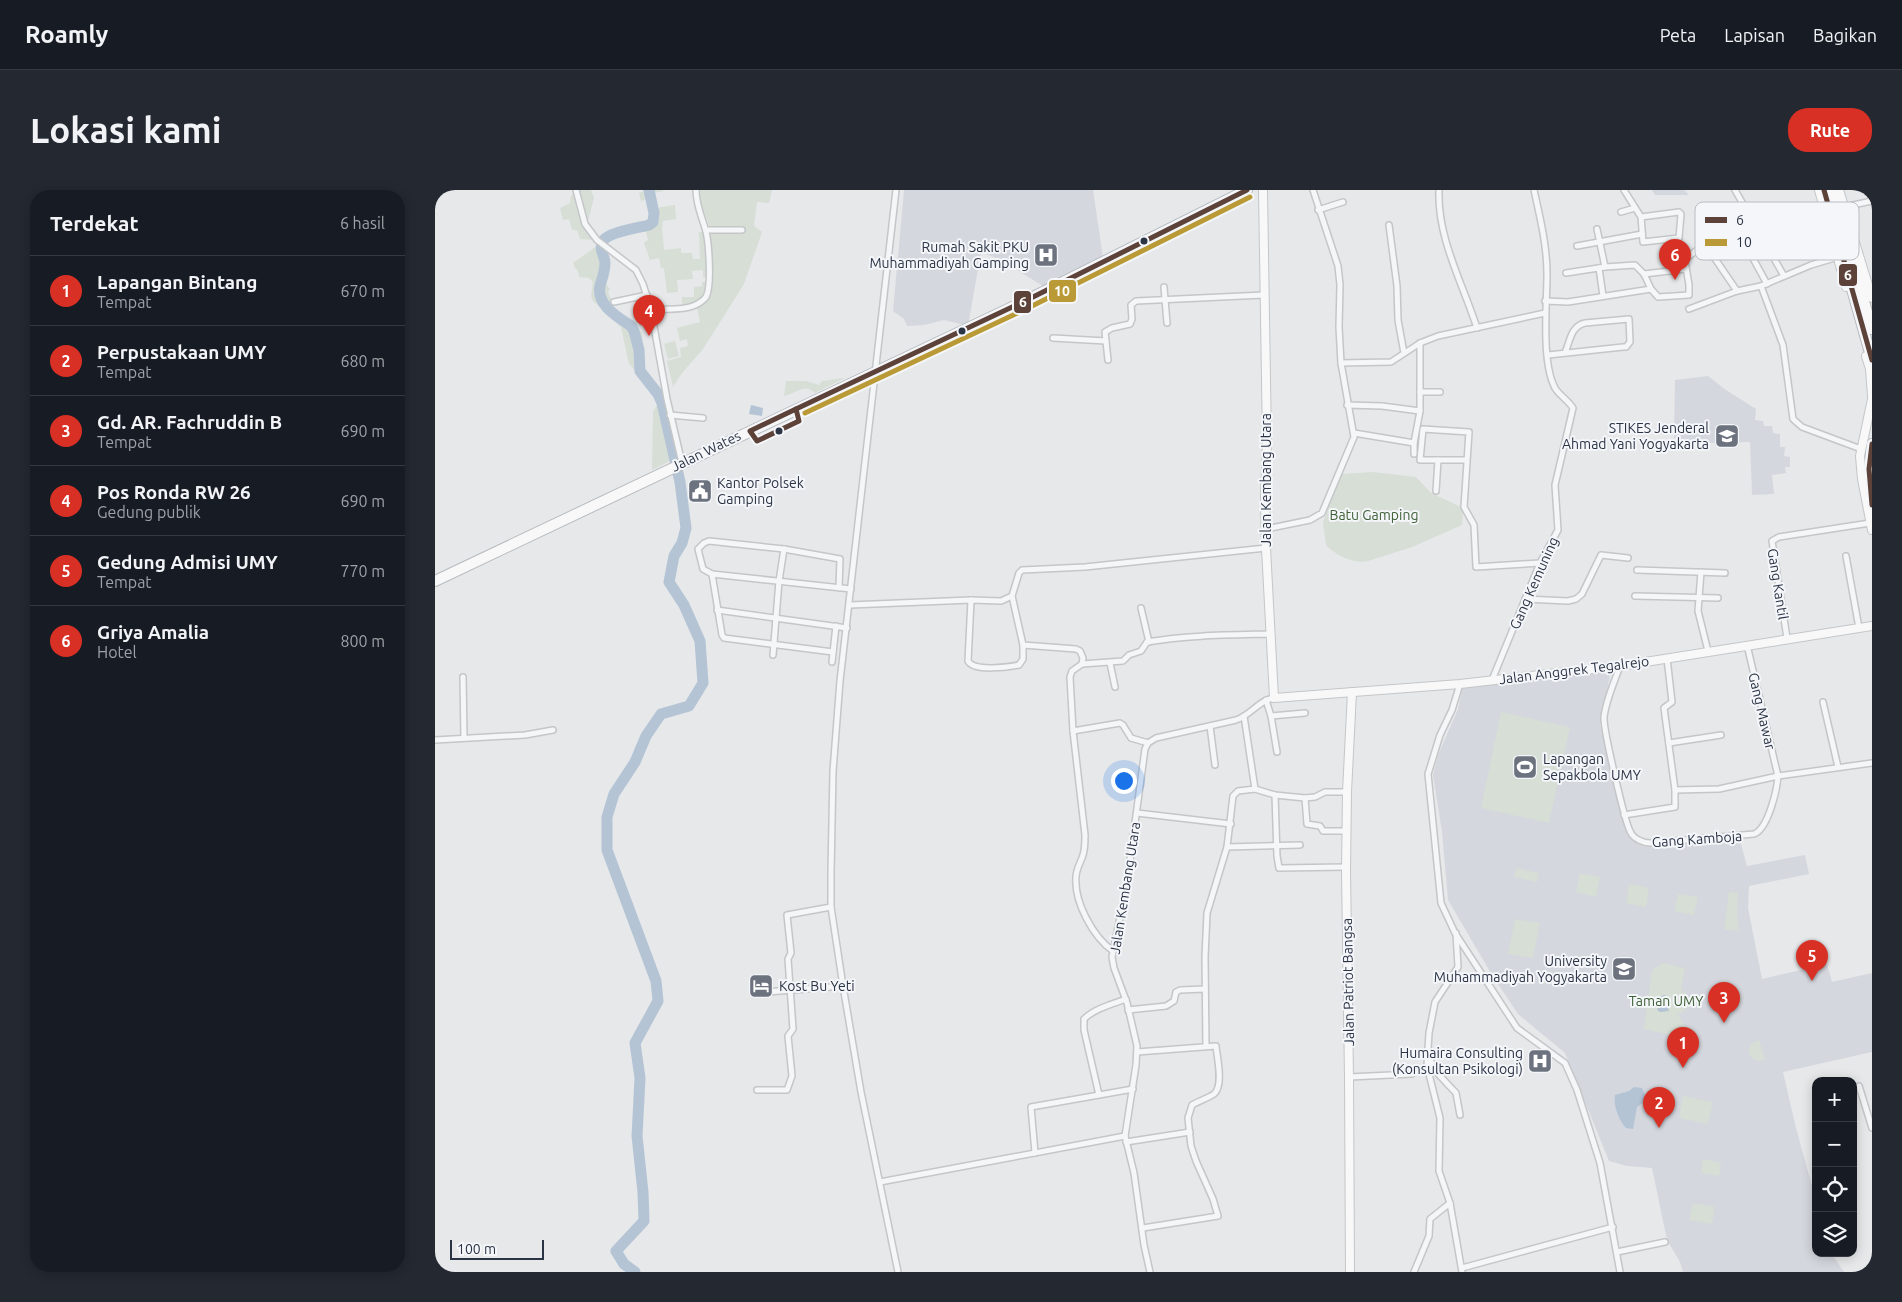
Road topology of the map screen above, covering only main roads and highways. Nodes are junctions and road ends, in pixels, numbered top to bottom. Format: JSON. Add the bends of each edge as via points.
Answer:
{"nodes":[{"id":1,"x":1247,"y":190,"type":"edge"},
{"id":2,"x":1844,"y":260,"type":"edge"},
{"id":3,"x":1852,"y":260,"type":"edge"},
{"id":4,"x":1872,"y":329,"type":"edge"},
{"id":5,"x":1872,"y":360,"type":"edge"},
{"id":6,"x":1872,"y":444,"type":"edge"},
{"id":7,"x":1872,"y":505,"type":"edge"},
{"id":8,"x":435,"y":581,"type":"edge"}],
"edges":[{"from":1,"to":8,"type":"highway","name":"Jalan Wates","via":[[1023,302]]},
{"from":2,"to":5,"type":"highway"},
{"from":3,"to":4,"type":"highway"},
{"from":6,"to":7,"type":"highway","via":[[1869,468]]}]}
